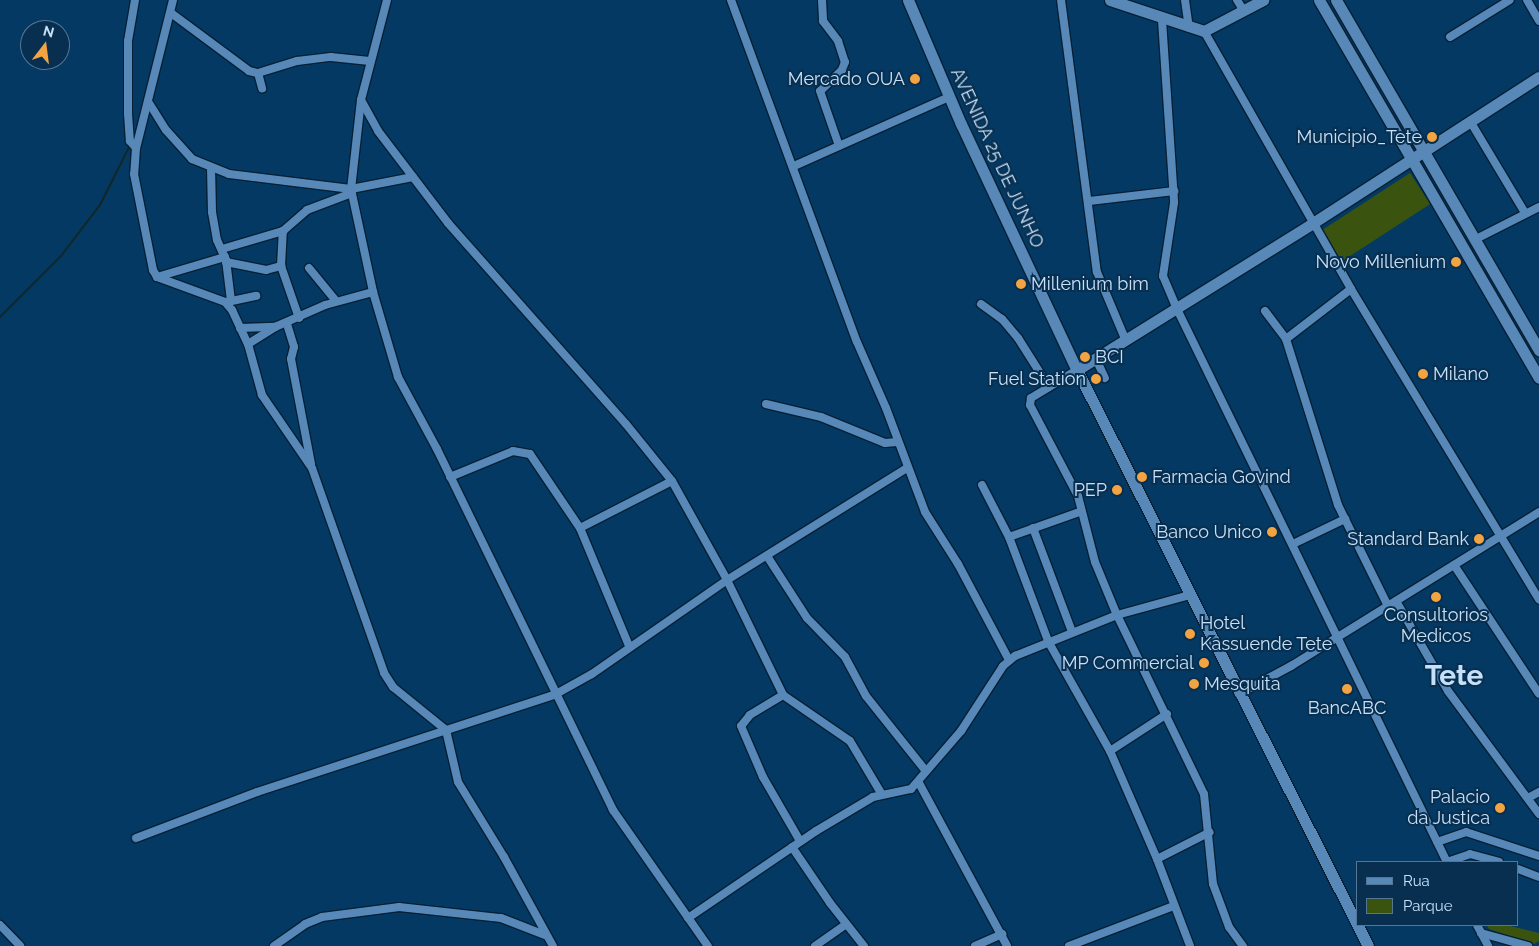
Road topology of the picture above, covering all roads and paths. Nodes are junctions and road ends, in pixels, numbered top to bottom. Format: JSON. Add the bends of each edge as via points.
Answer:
{"nodes":[{"id":1,"x":135,"y":0,"type":"edge"},
{"id":2,"x":173,"y":0,"type":"edge"},
{"id":3,"x":387,"y":0,"type":"edge"},
{"id":4,"x":731,"y":0,"type":"edge"},
{"id":5,"x":822,"y":0,"type":"edge"},
{"id":6,"x":908,"y":0,"type":"edge"},
{"id":7,"x":1061,"y":0,"type":"edge"},
{"id":8,"x":1110,"y":0,"type":"edge"},
{"id":9,"x":1185,"y":0,"type":"edge"},
{"id":10,"x":1237,"y":0,"type":"edge"},
{"id":11,"x":1262,"y":0,"type":"edge"},
{"id":12,"x":1319,"y":0,"type":"edge"},
{"id":13,"x":1336,"y":0,"type":"edge"},
{"id":14,"x":1510,"y":0,"type":"edge"},
{"id":15,"x":1527,"y":0,"type":"edge"},
{"id":16,"x":1244,"y":11,"type":"junction"},
{"id":17,"x":171,"y":13,"type":"junction"},
{"id":18,"x":1162,"y":20,"type":"junction"},
{"id":19,"x":1539,"y":21,"type":"edge"},
{"id":20,"x":1189,"y":28,"type":"junction"},
{"id":21,"x":1204,"y":31,"type":"junction"},
{"id":22,"x":1450,"y":37,"type":"dead end"},
{"id":23,"x":370,"y":61,"type":"junction"},
{"id":24,"x":258,"y":73,"type":"junction"},
{"id":25,"x":1539,"y":79,"type":"edge"},
{"id":26,"x":262,"y":88,"type":"dead end"},
{"id":27,"x":949,"y":98,"type":"junction"},
{"id":28,"x":361,"y":100,"type":"junction"},
{"id":29,"x":149,"y":103,"type":"junction"},
{"id":30,"x":1470,"y":121,"type":"junction"},
{"id":31,"x":839,"y":146,"type":"junction"},
{"id":32,"x":136,"y":148,"type":"junction"},
{"id":33,"x":1424,"y":150,"type":"junction"},
{"id":34,"x":1412,"y":158,"type":"junction"},
{"id":35,"x":794,"y":166,"type":"junction"},
{"id":36,"x":211,"y":168,"type":"junction"},
{"id":37,"x":413,"y":177,"type":"junction"},
{"id":38,"x":351,"y":191,"type":"junction"},
{"id":39,"x":1174,"y":191,"type":"junction"},
{"id":40,"x":1089,"y":201,"type":"junction"},
{"id":41,"x":1539,"y":207,"type":"edge"},
{"id":42,"x":1525,"y":213,"type":"junction"},
{"id":43,"x":1313,"y":223,"type":"junction"},
{"id":44,"x":283,"y":231,"type":"junction"},
{"id":45,"x":1476,"y":239,"type":"junction"},
{"id":46,"x":222,"y":249,"type":"junction"},
{"id":47,"x":226,"y":260,"type":"junction"},
{"id":48,"x":281,"y":266,"type":"junction"},
{"id":49,"x":308,"y":268,"type":"dead end"},
{"id":50,"x":157,"y":277,"type":"junction"},
{"id":51,"x":1351,"y":289,"type":"junction"},
{"id":52,"x":373,"y":292,"type":"junction"},
{"id":53,"x":256,"y":296,"type":"dead end"},
{"id":54,"x":336,"y":301,"type":"junction"},
{"id":55,"x":228,"y":302,"type":"junction"},
{"id":56,"x":981,"y":304,"type":"dead end"},
{"id":57,"x":1177,"y":310,"type":"junction"},
{"id":58,"x":1265,"y":311,"type":"dead end"},
{"id":59,"x":299,"y":318,"type":"junction"},
{"id":60,"x":287,"y":324,"type":"junction"},
{"id":61,"x":275,"y":327,"type":"junction"},
{"id":62,"x":240,"y":328,"type":"junction"},
{"id":63,"x":1286,"y":339,"type":"junction"},
{"id":64,"x":1126,"y":341,"type":"junction"},
{"id":65,"x":248,"y":344,"type":"junction"},
{"id":66,"x":1539,"y":350,"type":"edge"},
{"id":67,"x":1096,"y":359,"type":"junction"},
{"id":68,"x":1077,"y":370,"type":"junction"},
{"id":69,"x":1105,"y":378,"type":"dead end"},
{"id":70,"x":1539,"y":378,"type":"edge"},
{"id":71,"x":1049,"y":387,"type":"junction"},
{"id":72,"x":766,"y":404,"type":"dead end"},
{"id":73,"x":897,"y":442,"type":"junction"},
{"id":74,"x":312,"y":468,"type":"junction"},
{"id":75,"x":908,"y":468,"type":"junction"},
{"id":76,"x":450,"y":477,"type":"junction"},
{"id":77,"x":672,"y":481,"type":"junction"},
{"id":78,"x":982,"y":484,"type":"dead end"},
{"id":79,"x":1082,"y":511,"type":"junction"},
{"id":80,"x":1539,"y":512,"type":"edge"},
{"id":81,"x":1345,"y":519,"type":"junction"},
{"id":82,"x":580,"y":528,"type":"junction"},
{"id":83,"x":1033,"y":528,"type":"junction"},
{"id":84,"x":1501,"y":535,"type":"junction"},
{"id":85,"x":1009,"y":536,"type":"junction"},
{"id":86,"x":1293,"y":544,"type":"junction"},
{"id":87,"x":767,"y":556,"type":"junction"},
{"id":88,"x":1454,"y":566,"type":"junction"},
{"id":89,"x":727,"y":580,"type":"junction"},
{"id":90,"x":1190,"y":595,"type":"junction"},
{"id":91,"x":1539,"y":600,"type":"edge"},
{"id":92,"x":1392,"y":604,"type":"junction"},
{"id":93,"x":1117,"y":615,"type":"junction"},
{"id":94,"x":1072,"y":632,"type":"junction"},
{"id":95,"x":1339,"y":637,"type":"junction"},
{"id":96,"x":1048,"y":641,"type":"junction"},
{"id":97,"x":630,"y":646,"type":"junction"},
{"id":98,"x":1009,"y":660,"type":"junction"},
{"id":99,"x":556,"y":694,"type":"junction"},
{"id":100,"x":783,"y":694,"type":"junction"},
{"id":101,"x":1239,"y":694,"type":"junction"},
{"id":102,"x":1539,"y":694,"type":"edge"},
{"id":103,"x":1167,"y":714,"type":"junction"},
{"id":104,"x":446,"y":730,"type":"junction"},
{"id":105,"x":1110,"y":751,"type":"junction"},
{"id":106,"x":925,"y":770,"type":"junction"},
{"id":107,"x":919,"y":782,"type":"junction"},
{"id":108,"x":1539,"y":792,"type":"edge"},
{"id":109,"x":881,"y":793,"type":"junction"},
{"id":110,"x":1528,"y":798,"type":"junction"},
{"id":111,"x":1539,"y":814,"type":"edge"},
{"id":112,"x":1210,"y":832,"type":"junction"},
{"id":113,"x":136,"y":838,"type":"dead end"},
{"id":114,"x":800,"y":841,"type":"junction"},
{"id":115,"x":1437,"y":842,"type":"junction"},
{"id":116,"x":792,"y":847,"type":"junction"},
{"id":117,"x":1539,"y":856,"type":"edge"},
{"id":118,"x":1157,"y":859,"type":"junction"},
{"id":119,"x":1446,"y":861,"type":"edge"},
{"id":120,"x":1451,"y":861,"type":"edge"},
{"id":121,"x":1496,"y":861,"type":"edge"},
{"id":122,"x":1519,"y":869,"type":"edge"},
{"id":123,"x":1539,"y":877,"type":"edge"},
{"id":124,"x":1174,"y":906,"type":"junction"},
{"id":125,"x":688,"y":918,"type":"junction"},
{"id":126,"x":1356,"y":923,"type":"edge"},
{"id":127,"x":0,"y":924,"type":"edge"},
{"id":128,"x":846,"y":924,"type":"junction"},
{"id":129,"x":1358,"y":926,"type":"edge"},
{"id":130,"x":1478,"y":926,"type":"edge"},
{"id":131,"x":1481,"y":933,"type":"junction"},
{"id":132,"x":1002,"y":934,"type":"junction"},
{"id":133,"x":545,"y":935,"type":"junction"},
{"id":134,"x":20,"y":946,"type":"edge"},
{"id":135,"x":274,"y":946,"type":"edge"},
{"id":136,"x":552,"y":946,"type":"edge"},
{"id":137,"x":708,"y":946,"type":"edge"},
{"id":138,"x":815,"y":946,"type":"edge"},
{"id":139,"x":864,"y":946,"type":"edge"},
{"id":140,"x":975,"y":946,"type":"edge"},
{"id":141,"x":1007,"y":946,"type":"edge"},
{"id":142,"x":1069,"y":946,"type":"edge"},
{"id":143,"x":1190,"y":946,"type":"edge"},
{"id":144,"x":1243,"y":946,"type":"edge"},
{"id":145,"x":1368,"y":946,"type":"edge"},
{"id":146,"x":1488,"y":946,"type":"edge"},
{"id":147,"x":1528,"y":946,"type":"edge"}],
"edges":[{"from":1,"to":32,"type":"street","via":[[128,41],[128,114],[130,141]]},
{"from":2,"to":17,"type":"street"},
{"from":3,"to":23,"type":"street"},
{"from":4,"to":35,"type":"street"},
{"from":5,"to":31,"type":"street","via":[[823,21],[838,41],[845,62],[842,70],[820,90]]},
{"from":6,"to":27,"type":"street","name":"AVENIDA 25 DE JUNHO"},
{"from":7,"to":40,"type":"street"},
{"from":8,"to":18,"type":"street"},
{"from":9,"to":20,"type":"street"},
{"from":10,"to":16,"type":"street"},
{"from":11,"to":16,"type":"street"},
{"from":12,"to":34,"type":"street"},
{"from":13,"to":33,"type":"street"},
{"from":14,"to":22,"type":"street"},
{"from":15,"to":19,"type":"street"},
{"from":16,"to":21,"type":"street"},
{"from":17,"to":24,"type":"street","via":[[214,42],[242,68]]},
{"from":17,"to":29,"type":"street"},
{"from":18,"to":20,"type":"street"},
{"from":18,"to":39,"type":"street"},
{"from":20,"to":21,"type":"street"},
{"from":21,"to":43,"type":"street"},
{"from":23,"to":24,"type":"street","via":[[332,57],[297,61]]},
{"from":23,"to":28,"type":"street"},
{"from":24,"to":26,"type":"street"},
{"from":25,"to":30,"type":"street"},
{"from":27,"to":31,"type":"street"},
{"from":27,"to":68,"type":"street","name":"AVENIDA 25 DE JUNHO"},
{"from":28,"to":37,"type":"street","via":[[378,131]]},
{"from":28,"to":38,"type":"street"},
{"from":29,"to":32,"type":"street"},
{"from":29,"to":36,"type":"street","via":[[166,130],[192,159]]},
{"from":30,"to":33,"type":"street"},
{"from":30,"to":42,"type":"street"},
{"from":31,"to":35,"type":"street"},
{"from":32,"to":50,"type":"street","via":[[135,187]]},
{"from":33,"to":34,"type":"street"},
{"from":33,"to":45,"type":"street"},
{"from":34,"to":43,"type":"street"},
{"from":34,"to":70,"type":"street"},
{"from":35,"to":73,"type":"street","via":[[857,342]]},
{"from":36,"to":38,"type":"street","via":[[247,178]]},
{"from":36,"to":46,"type":"street","via":[[212,212]]},
{"from":37,"to":38,"type":"street"},
{"from":37,"to":77,"type":"street","via":[[478,258],[626,424]]},
{"from":38,"to":44,"type":"street","via":[[307,210]]},
{"from":38,"to":52,"type":"street"},
{"from":39,"to":40,"type":"street"},
{"from":39,"to":57,"type":"street","via":[[1163,276]]},
{"from":40,"to":64,"type":"street","via":[[1097,272]]},
{"from":41,"to":42,"type":"street"},
{"from":42,"to":45,"type":"street"},
{"from":43,"to":51,"type":"street"},
{"from":43,"to":57,"type":"street"},
{"from":44,"to":46,"type":"street"},
{"from":44,"to":48,"type":"street"},
{"from":45,"to":66,"type":"street"},
{"from":46,"to":47,"type":"street"},
{"from":47,"to":48,"type":"street","via":[[266,270]]},
{"from":47,"to":50,"type":"street"},
{"from":47,"to":55,"type":"street"},
{"from":48,"to":59,"type":"street"},
{"from":49,"to":54,"type":"street"},
{"from":50,"to":55,"type":"street"},
{"from":51,"to":63,"type":"street"},
{"from":51,"to":84,"type":"street"},
{"from":52,"to":54,"type":"street"},
{"from":52,"to":76,"type":"street","via":[[398,377]]},
{"from":53,"to":55,"type":"street"},
{"from":54,"to":59,"type":"street"},
{"from":55,"to":62,"type":"street"},
{"from":56,"to":71,"type":"street","via":[[1002,319],[1018,338]]},
{"from":57,"to":64,"type":"street"},
{"from":57,"to":86,"type":"street"},
{"from":58,"to":63,"type":"street"},
{"from":59,"to":60,"type":"street"},
{"from":60,"to":61,"type":"street"},
{"from":60,"to":74,"type":"street","via":[[294,347],[291,359]]},
{"from":61,"to":62,"type":"street"},
{"from":61,"to":65,"type":"street"},
{"from":62,"to":65,"type":"street"},
{"from":63,"to":81,"type":"street"},
{"from":64,"to":67,"type":"street"},
{"from":65,"to":74,"type":"street","via":[[262,395]]},
{"from":67,"to":68,"type":"street"},
{"from":67,"to":69,"type":"street"},
{"from":68,"to":71,"type":"street"},
{"from":68,"to":90,"type":"street","name":"AVENIDA 25 DE JUNHO"},
{"from":71,"to":79,"type":"street","via":[[1032,398],[1030,404]]},
{"from":72,"to":73,"type":"street","via":[[821,417],[885,443]]},
{"from":73,"to":75,"type":"street"},
{"from":74,"to":104,"type":"street","via":[[384,673],[393,687]]},
{"from":75,"to":87,"type":"street"},
{"from":75,"to":98,"type":"street","via":[[934,529],[958,564]]},
{"from":76,"to":82,"type":"street","via":[[513,451],[530,454]]},
{"from":76,"to":99,"type":"street"},
{"from":77,"to":82,"type":"street"},
{"from":77,"to":89,"type":"street"},
{"from":78,"to":85,"type":"street"},
{"from":79,"to":83,"type":"street"},
{"from":79,"to":93,"type":"street","via":[[1095,562]]},
{"from":80,"to":84,"type":"street"},
{"from":81,"to":86,"type":"street"},
{"from":81,"to":92,"type":"street"},
{"from":82,"to":97,"type":"street"},
{"from":83,"to":85,"type":"street"},
{"from":83,"to":94,"type":"street"},
{"from":84,"to":88,"type":"street"},
{"from":84,"to":91,"type":"street"},
{"from":85,"to":96,"type":"street"},
{"from":86,"to":95,"type":"street"},
{"from":87,"to":89,"type":"street"},
{"from":87,"to":106,"type":"street","via":[[807,618],[845,657],[866,696]]},
{"from":88,"to":92,"type":"street"},
{"from":88,"to":102,"type":"street"},
{"from":89,"to":97,"type":"street"},
{"from":89,"to":100,"type":"street"},
{"from":90,"to":93,"type":"street"},
{"from":90,"to":101,"type":"street","name":"AVENIDA 25 DE JUNHO"},
{"from":92,"to":95,"type":"street"},
{"from":92,"to":110,"type":"street","via":[[1448,691]]},
{"from":93,"to":94,"type":"street"},
{"from":93,"to":103,"type":"street"},
{"from":94,"to":96,"type":"street"},
{"from":95,"to":101,"type":"street"},
{"from":95,"to":115,"type":"street"},
{"from":96,"to":98,"type":"street"},
{"from":96,"to":105,"type":"street"},
{"from":97,"to":99,"type":"street","via":[[592,674]]},
{"from":98,"to":106,"type":"street","via":[[961,731]]},
{"from":99,"to":104,"type":"street"},
{"from":99,"to":125,"type":"street","via":[[613,810]]},
{"from":100,"to":109,"type":"street","via":[[850,741]]},
{"from":100,"to":114,"type":"street","via":[[741,726],[763,777]]},
{"from":101,"to":126,"type":"street","name":"AVENIDA 25 DE JUNHO"},
{"from":103,"to":105,"type":"street"},
{"from":103,"to":112,"type":"street","via":[[1204,794]]},
{"from":104,"to":113,"type":"street","via":[[257,792]]},
{"from":104,"to":133,"type":"street","via":[[458,782],[504,857]]},
{"from":105,"to":118,"type":"street"},
{"from":106,"to":107,"type":"street"},
{"from":107,"to":109,"type":"street","via":[[902,792]]},
{"from":107,"to":132,"type":"street"},
{"from":108,"to":110,"type":"street"},
{"from":109,"to":114,"type":"street"},
{"from":110,"to":111,"type":"street"},
{"from":112,"to":118,"type":"street"},
{"from":112,"to":144,"type":"street","via":[[1216,893],[1229,927]]},
{"from":114,"to":116,"type":"street"},
{"from":115,"to":117,"type":"street","via":[[1470,833]]},
{"from":115,"to":119,"type":"street"},
{"from":116,"to":125,"type":"street"},
{"from":116,"to":128,"type":"street"},
{"from":118,"to":124,"type":"street"},
{"from":120,"to":121,"type":"street","via":[[1476,854]]},
{"from":122,"to":123,"type":"street"},
{"from":124,"to":142,"type":"street"},
{"from":124,"to":143,"type":"street"},
{"from":125,"to":137,"type":"street"},
{"from":127,"to":134,"type":"street"},
{"from":128,"to":138,"type":"street"},
{"from":128,"to":139,"type":"street"},
{"from":129,"to":145,"type":"street","name":"AVENIDA 25 DE JUNHO"},
{"from":130,"to":131,"type":"street"},
{"from":131,"to":146,"type":"street"},
{"from":131,"to":147,"type":"street"},
{"from":132,"to":140,"type":"street"},
{"from":132,"to":141,"type":"street"},
{"from":133,"to":135,"type":"street","via":[[501,918],[399,907],[322,917],[305,924]]},
{"from":133,"to":136,"type":"street"}]}
